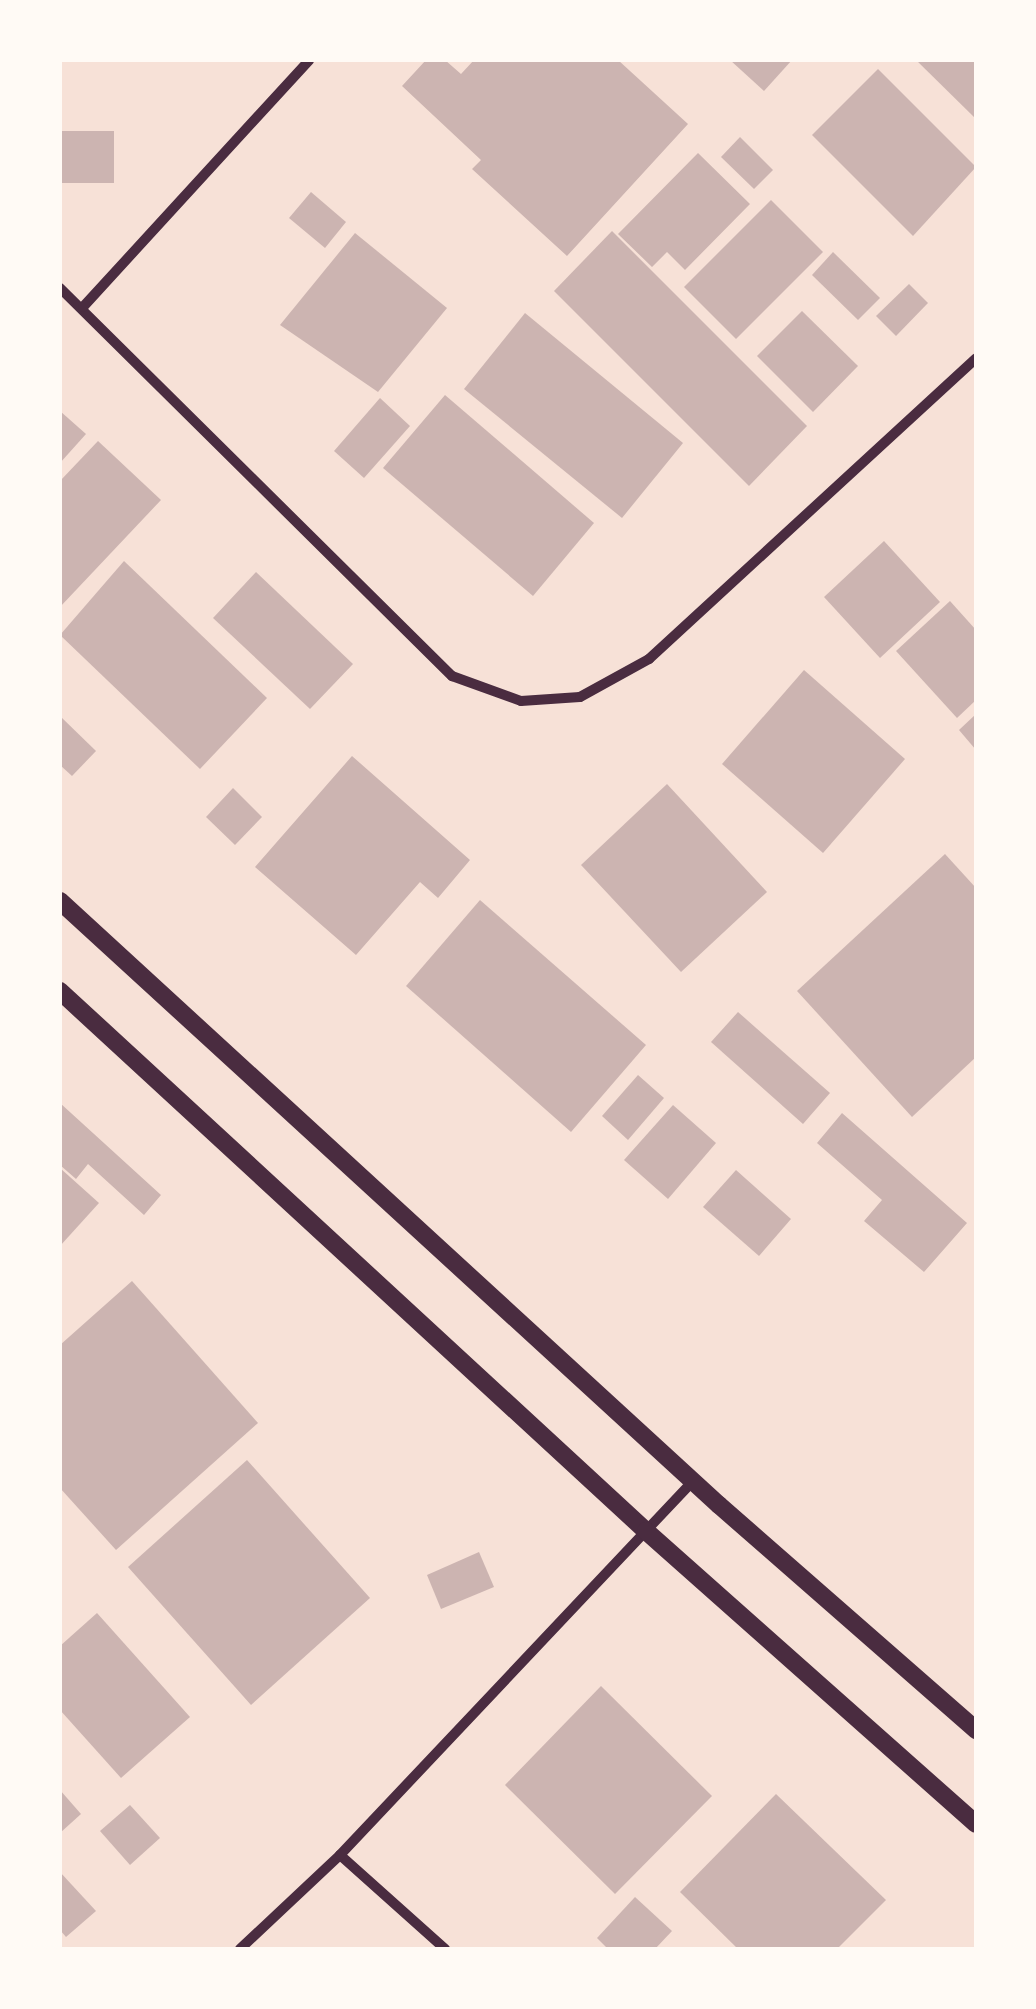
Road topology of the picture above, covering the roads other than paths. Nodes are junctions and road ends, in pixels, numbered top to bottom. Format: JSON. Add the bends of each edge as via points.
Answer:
{"nodes":[{"id":1,"x":310,"y":60,"type":"edge"},
{"id":2,"x":60,"y":288,"type":"edge"},
{"id":3,"x":83,"y":308,"type":"junction"},
{"id":4,"x":976,"y":358,"type":"edge"},
{"id":5,"x":60,"y":902,"type":"edge"},
{"id":6,"x":60,"y":991,"type":"edge"},
{"id":7,"x":693,"y":1481,"type":"junction"},
{"id":8,"x":646,"y":1532,"type":"junction"},
{"id":9,"x":976,"y":1730,"type":"edge"},
{"id":10,"x":976,"y":1824,"type":"edge"},
{"id":11,"x":340,"y":1855,"type":"junction"},
{"id":12,"x":240,"y":1949,"type":"edge"},
{"id":13,"x":445,"y":1949,"type":"edge"}],
"edges":[{"from":1,"to":3,"type":"street"},
{"from":2,"to":3,"type":"street"},
{"from":3,"to":4,"type":"street","via":[[452,676],[522,700],[580,697],[649,659]]},
{"from":5,"to":7,"type":"street"},
{"from":6,"to":8,"type":"street"},
{"from":7,"to":8,"type":"street"},
{"from":7,"to":9,"type":"street"},
{"from":8,"to":10,"type":"street"},
{"from":8,"to":11,"type":"street"},
{"from":11,"to":12,"type":"street"},
{"from":11,"to":13,"type":"street"}]}
